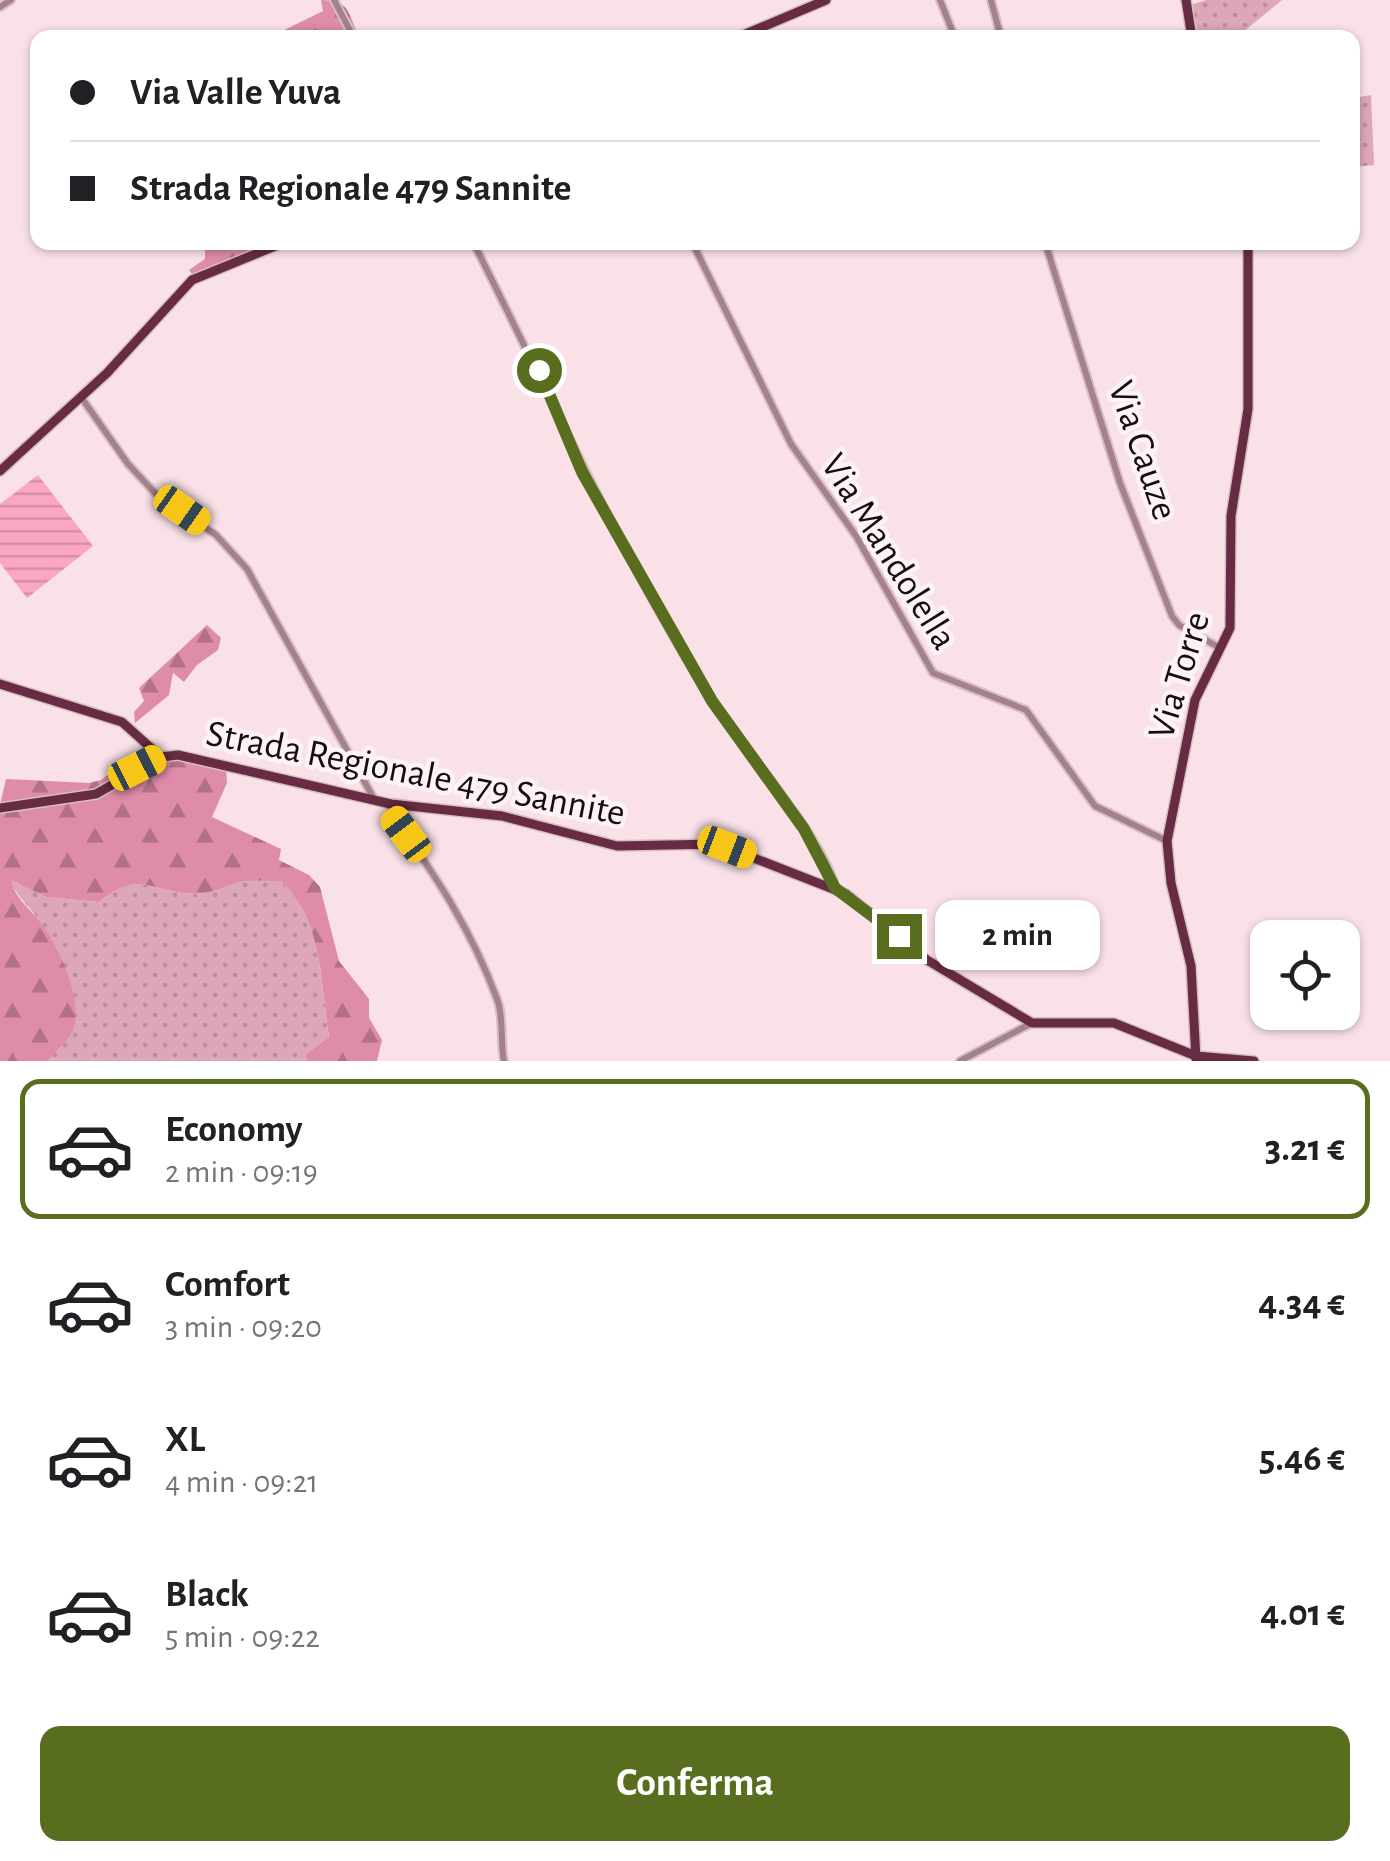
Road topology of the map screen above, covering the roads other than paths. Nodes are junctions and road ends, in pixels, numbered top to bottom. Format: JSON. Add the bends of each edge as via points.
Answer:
{"nodes":[{"id":1,"x":10,"y":0,"type":"edge"},
{"id":2,"x":334,"y":0,"type":"edge"},
{"id":3,"x":826,"y":0,"type":"edge"},
{"id":4,"x":940,"y":0,"type":"edge"},
{"id":5,"x":991,"y":0,"type":"edge"},
{"id":6,"x":1186,"y":0,"type":"edge"},
{"id":7,"x":0,"y":8,"type":"edge"},
{"id":8,"x":350,"y":30,"type":"edge"},
{"id":9,"x":755,"y":30,"type":"edge"},
{"id":10,"x":953,"y":30,"type":"edge"},
{"id":11,"x":999,"y":30,"type":"edge"},
{"id":12,"x":1191,"y":30,"type":"edge"},
{"id":13,"x":266,"y":250,"type":"edge"},
{"id":14,"x":478,"y":250,"type":"edge"},
{"id":15,"x":696,"y":250,"type":"edge"},
{"id":16,"x":1048,"y":250,"type":"edge"},
{"id":17,"x":1248,"y":250,"type":"edge"},
{"id":18,"x":81,"y":397,"type":"junction"},
{"id":19,"x":0,"y":470,"type":"edge"},
{"id":20,"x":1222,"y":650,"type":"junction"},
{"id":21,"x":0,"y":684,"type":"edge"},
{"id":22,"x":161,"y":756,"type":"junction"},
{"id":23,"x":374,"y":799,"type":"junction"},
{"id":24,"x":391,"y":804,"type":"junction"},
{"id":25,"x":0,"y":808,"type":"edge"},
{"id":26,"x":1168,"y":841,"type":"junction"},
{"id":27,"x":835,"y":888,"type":"junction"},
{"id":28,"x":1032,"y":1023,"type":"junction"},
{"id":29,"x":1196,"y":1059,"type":"edge"},
{"id":30,"x":504,"y":1061,"type":"edge"},
{"id":31,"x":960,"y":1061,"type":"edge"},
{"id":32,"x":1254,"y":1061,"type":"edge"}],
"edges":[{"from":1,"to":7,"type":"street"},
{"from":2,"to":8,"type":"street"},
{"from":3,"to":9,"type":"main road"},
{"from":4,"to":10,"type":"street"},
{"from":5,"to":11,"type":"street"},
{"from":6,"to":12,"type":"main road"},
{"from":13,"to":18,"type":"main road","via":[[192,280]]},
{"from":14,"to":27,"type":"street","via":[[560,410],[582,472],[712,701],[804,829]]},
{"from":15,"to":26,"type":"street","name":"Via Mandolella","via":[[791,444],[856,536],[933,674],[1026,710],[1095,806]]},
{"from":16,"to":20,"type":"street","name":"Via Cauze","via":[[1120,483],[1172,616]]},
{"from":17,"to":20,"type":"main road","name":"Via Torre","via":[[1248,409],[1231,516],[1230,628]]},
{"from":18,"to":19,"type":"main road"},
{"from":18,"to":23,"type":"street","via":[[128,464],[247,569]]},
{"from":20,"to":26,"type":"main road","name":"Via Torre","via":[[1194,700]]},
{"from":21,"to":22,"type":"main road","via":[[122,722]]},
{"from":22,"to":23,"type":"main road","name":"Strada Regionale 479 Sannite","via":[[215,761]]},
{"from":22,"to":25,"type":"main road","name":"Strada Regionale 479 Sannite","via":[[96,794]]},
{"from":23,"to":24,"type":"main road","name":"Strada Regionale 479 Sannite"},
{"from":24,"to":27,"type":"main road","name":"Strada Regionale 479 Sannite","via":[[502,816],[617,846],[718,844]]},
{"from":24,"to":30,"type":"street","via":[[476,946],[499,1002]]},
{"from":26,"to":29,"type":"main road","name":"Via Torre","via":[[1191,966]]},
{"from":27,"to":28,"type":"main road","name":"Strada Regionale 479 Sannite","via":[[928,960]]},
{"from":28,"to":29,"type":"main road","via":[[1114,1022]]},
{"from":28,"to":31,"type":"street"},
{"from":29,"to":32,"type":"main road"}]}
